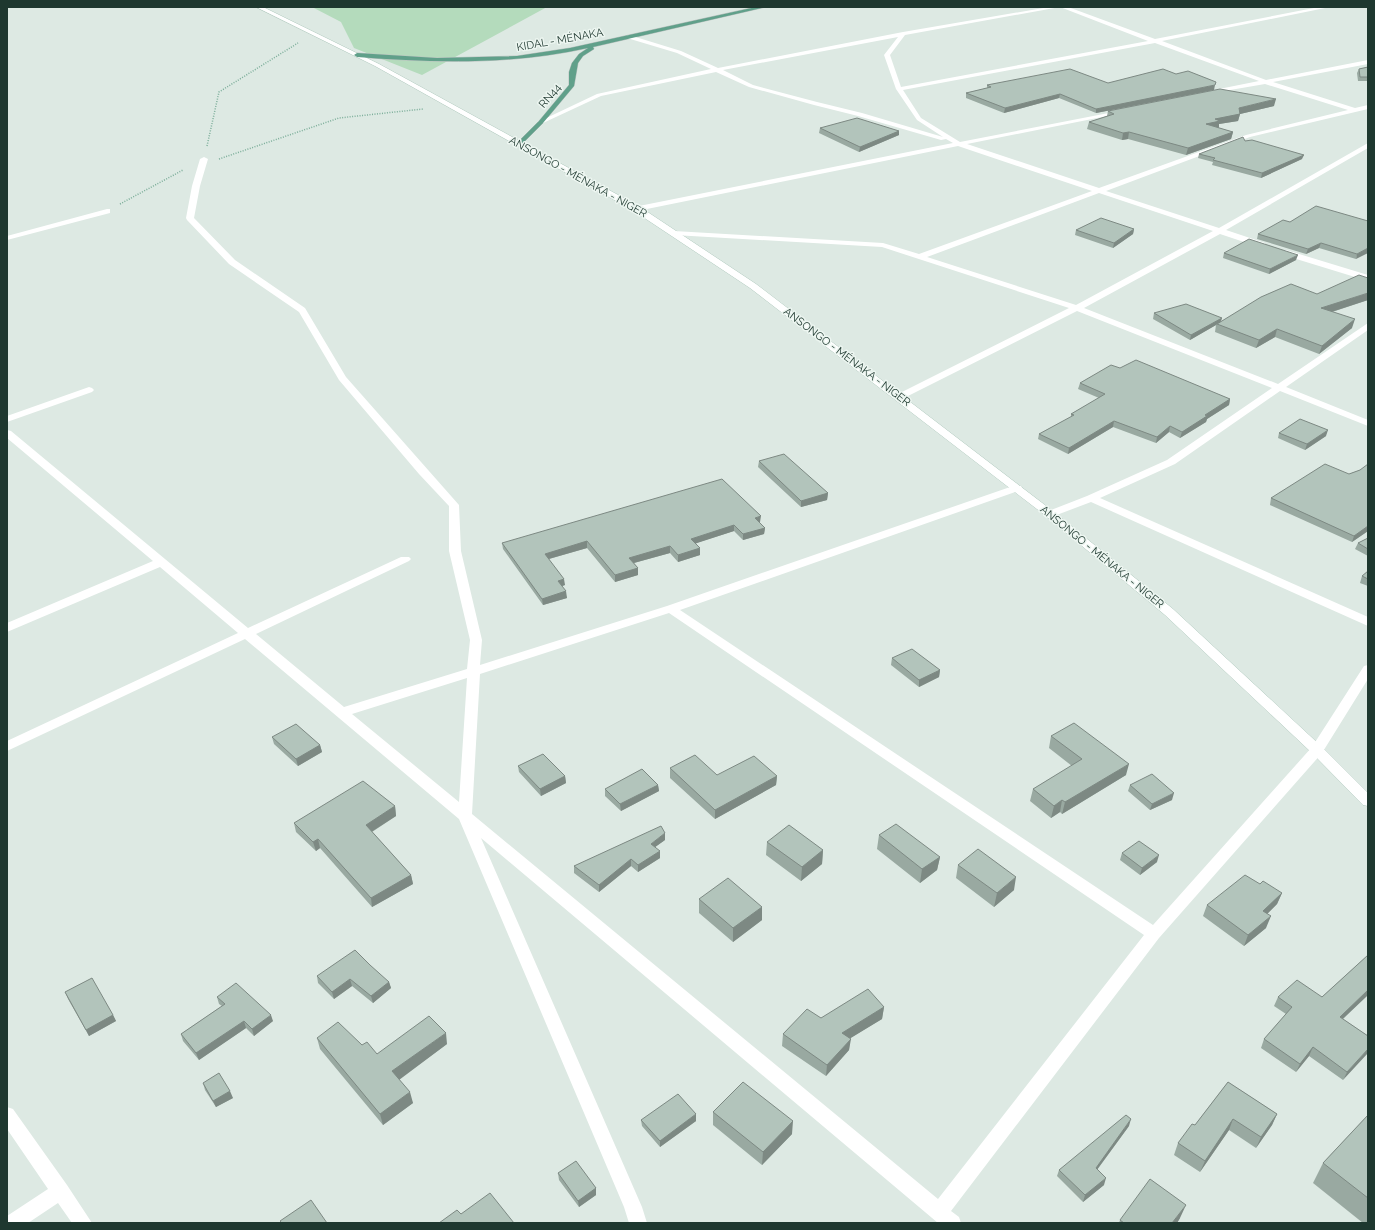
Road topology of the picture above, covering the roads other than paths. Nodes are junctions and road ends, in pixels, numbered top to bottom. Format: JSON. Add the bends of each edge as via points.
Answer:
{"nodes":[{"id":1,"x":259,"y":7,"type":"edge"},
{"id":2,"x":763,"y":7,"type":"edge"},
{"id":3,"x":1058,"y":7,"type":"edge"},
{"id":4,"x":1064,"y":7,"type":"edge"},
{"id":5,"x":1327,"y":7,"type":"edge"},
{"id":6,"x":904,"y":34,"type":"junction"},
{"id":7,"x":629,"y":37,"type":"junction"},
{"id":8,"x":1155,"y":41,"type":"junction"},
{"id":9,"x":602,"y":44,"type":"junction"},
{"id":10,"x":357,"y":55,"type":"junction"},
{"id":11,"x":1368,"y":62,"type":"edge"},
{"id":12,"x":716,"y":70,"type":"junction"},
{"id":13,"x":1266,"y":82,"type":"junction"},
{"id":14,"x":899,"y":88,"type":"junction"},
{"id":15,"x":1205,"y":94,"type":"edge"},
{"id":16,"x":1368,"y":107,"type":"edge"},
{"id":17,"x":1128,"y":110,"type":"edge"},
{"id":18,"x":1352,"y":110,"type":"junction"},
{"id":19,"x":1368,"y":115,"type":"edge"},
{"id":20,"x":541,"y":122,"type":"junction"},
{"id":21,"x":519,"y":144,"type":"junction"},
{"id":22,"x":959,"y":144,"type":"junction"},
{"id":23,"x":1368,"y":145,"type":"edge"},
{"id":24,"x":203,"y":162,"type":"road end"},
{"id":25,"x":1099,"y":191,"type":"junction"},
{"id":26,"x":638,"y":209,"type":"junction"},
{"id":27,"x":107,"y":211,"type":"road end"},
{"id":28,"x":1219,"y":231,"type":"junction"},
{"id":29,"x":674,"y":233,"type":"junction"},
{"id":30,"x":7,"y":238,"type":"edge"},
{"id":31,"x":918,"y":257,"type":"junction"},
{"id":32,"x":1368,"y":278,"type":"edge"},
{"id":33,"x":1077,"y":308,"type":"junction"},
{"id":34,"x":1368,"y":326,"type":"edge"},
{"id":35,"x":1278,"y":388,"type":"junction"},
{"id":36,"x":89,"y":390,"type":"dead end"},
{"id":37,"x":899,"y":397,"type":"junction"},
{"id":38,"x":7,"y":419,"type":"edge"},
{"id":39,"x":1368,"y":423,"type":"edge"},
{"id":40,"x":7,"y":434,"type":"edge"},
{"id":41,"x":1017,"y":488,"type":"junction"},
{"id":42,"x":1091,"y":498,"type":"junction"},
{"id":43,"x":1050,"y":514,"type":"junction"},
{"id":44,"x":405,"y":559,"type":"dead end"},
{"id":45,"x":161,"y":562,"type":"junction"},
{"id":46,"x":671,"y":609,"type":"junction"},
{"id":47,"x":1368,"y":622,"type":"edge"},
{"id":48,"x":7,"y":628,"type":"edge"},
{"id":49,"x":246,"y":634,"type":"junction"},
{"id":50,"x":1368,"y":669,"type":"edge"},
{"id":51,"x":474,"y":671,"type":"junction"},
{"id":52,"x":341,"y":713,"type":"junction"},
{"id":53,"x":7,"y":746,"type":"edge"},
{"id":54,"x":1317,"y":750,"type":"junction"},
{"id":55,"x":1368,"y":801,"type":"edge"},
{"id":56,"x":465,"y":817,"type":"junction"},
{"id":57,"x":1154,"y":934,"type":"junction"},
{"id":58,"x":7,"y":1115,"type":"edge"},
{"id":59,"x":61,"y":1191,"type":"junction"},
{"id":60,"x":939,"y":1212,"type":"junction"},
{"id":61,"x":12,"y":1223,"type":"edge"},
{"id":62,"x":83,"y":1223,"type":"edge"},
{"id":63,"x":638,"y":1223,"type":"edge"},
{"id":64,"x":952,"y":1223,"type":"edge"}],
"edges":[{"from":1,"to":10,"type":"street","name":"ANSONGO - MÉNAKA - NIGER"},
{"from":2,"to":7,"type":"main road","name":"KIDAL - MÉNAKA"},
{"from":3,"to":6,"type":"street"},
{"from":4,"to":8,"type":"street"},
{"from":5,"to":8,"type":"street"},
{"from":6,"to":12,"type":"street"},
{"from":6,"to":14,"type":"street","via":[[887,55]]},
{"from":7,"to":9,"type":"main road","name":"KIDAL - MÉNAKA"},
{"from":7,"to":12,"type":"street","via":[[679,52]]},
{"from":8,"to":13,"type":"street"},
{"from":8,"to":14,"type":"street"},
{"from":9,"to":10,"type":"main road","name":"KIDAL - MÉNAKA","via":[[507,60],[429,61]]},
{"from":9,"to":20,"type":"main road","name":"RN44","via":[[581,54],[571,71],[572,85]]},
{"from":10,"to":21,"type":"street","name":"ANSONGO - MÉNAKA - NIGER"},
{"from":11,"to":13,"type":"street"},
{"from":12,"to":20,"type":"street","via":[[599,95]]},
{"from":12,"to":22,"type":"street","via":[[751,86],[860,114]]},
{"from":13,"to":15,"type":"street"},
{"from":13,"to":18,"type":"street"},
{"from":14,"to":22,"type":"street","via":[[919,120]]},
{"from":16,"to":18,"type":"street"},
{"from":17,"to":22,"type":"street"},
{"from":18,"to":19,"type":"street"},
{"from":18,"to":25,"type":"street","via":[[1248,136]]},
{"from":20,"to":21,"type":"main road","name":"RN44"},
{"from":21,"to":26,"type":"street","name":"ANSONGO - MÉNAKA - NIGER"},
{"from":22,"to":25,"type":"street"},
{"from":22,"to":26,"type":"street"},
{"from":23,"to":28,"type":"street"},
{"from":24,"to":51,"type":"street","via":[[190,218],[232,262],[302,310],[342,378],[454,505],[455,551],[476,640]]},
{"from":25,"to":28,"type":"street"},
{"from":25,"to":31,"type":"street"},
{"from":26,"to":29,"type":"street","name":"ANSONGO - MÉNAKA - NIGER"},
{"from":27,"to":30,"type":"street"},
{"from":28,"to":32,"type":"street"},
{"from":28,"to":33,"type":"street"},
{"from":29,"to":31,"type":"street","via":[[883,245]]},
{"from":29,"to":37,"type":"street","name":"ANSONGO - MÉNAKA - NIGER","via":[[753,286]]},
{"from":31,"to":33,"type":"street"},
{"from":33,"to":35,"type":"street"},
{"from":33,"to":37,"type":"street"},
{"from":34,"to":35,"type":"street"},
{"from":35,"to":39,"type":"street"},
{"from":35,"to":42,"type":"street","via":[[1171,462]]},
{"from":36,"to":38,"type":"street"},
{"from":37,"to":41,"type":"street","name":"ANSONGO - MÉNAKA - NIGER"},
{"from":40,"to":45,"type":"street"},
{"from":41,"to":43,"type":"street","name":"ANSONGO - MÉNAKA - NIGER"},
{"from":41,"to":46,"type":"street"},
{"from":42,"to":43,"type":"street"},
{"from":42,"to":47,"type":"street"},
{"from":43,"to":54,"type":"street","name":"ANSONGO - MÉNAKA - NIGER","via":[[1169,612]]},
{"from":44,"to":49,"type":"street"},
{"from":45,"to":48,"type":"street"},
{"from":45,"to":49,"type":"street"},
{"from":46,"to":51,"type":"street"},
{"from":46,"to":57,"type":"street"},
{"from":49,"to":52,"type":"street"},
{"from":49,"to":53,"type":"street"},
{"from":50,"to":54,"type":"street"},
{"from":51,"to":52,"type":"street"},
{"from":51,"to":56,"type":"street"},
{"from":52,"to":56,"type":"street"},
{"from":54,"to":55,"type":"street","name":"ANSONGO - MÉNAKA - NIGER"},
{"from":54,"to":57,"type":"street"},
{"from":56,"to":60,"type":"street"},
{"from":56,"to":63,"type":"street","via":[[630,1199]]},
{"from":57,"to":60,"type":"street"},
{"from":58,"to":59,"type":"street"},
{"from":59,"to":61,"type":"street"},
{"from":59,"to":62,"type":"street"},
{"from":60,"to":64,"type":"street"}]}
